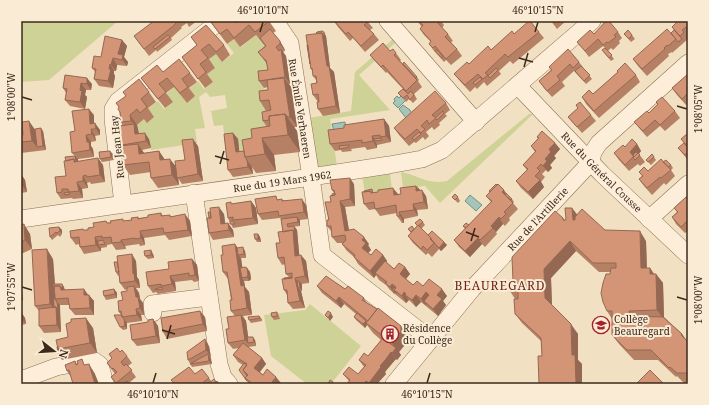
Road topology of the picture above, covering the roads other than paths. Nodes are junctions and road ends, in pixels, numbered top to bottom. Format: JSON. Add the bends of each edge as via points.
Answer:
{"nodes":[{"id":1,"x":220,"y":21,"type":"edge"},
{"id":2,"x":275,"y":21,"type":"edge"},
{"id":3,"x":388,"y":21,"type":"edge"},
{"id":4,"x":592,"y":21,"type":"edge"},
{"id":5,"x":688,"y":63,"type":"edge"},
{"id":6,"x":518,"y":86,"type":"junction"},
{"id":7,"x":476,"y":122,"type":"junction"},
{"id":8,"x":591,"y":162,"type":"junction"},
{"id":9,"x":312,"y":177,"type":"junction"},
{"id":10,"x":688,"y":184,"type":"edge"},
{"id":11,"x":194,"y":193,"type":"junction"},
{"id":12,"x":123,"y":204,"type":"junction"},
{"id":13,"x":21,"y":219,"type":"edge"},
{"id":14,"x":649,"y":219,"type":"junction"},
{"id":15,"x":688,"y":255,"type":"edge"},
{"id":16,"x":209,"y":297,"type":"junction"},
{"id":17,"x":153,"y":313,"type":"dead end"},
{"id":18,"x":430,"y":339,"type":"junction"},
{"id":19,"x":21,"y":380,"type":"edge"},
{"id":20,"x":105,"y":384,"type":"edge"},
{"id":21,"x":229,"y":384,"type":"edge"},
{"id":22,"x":394,"y":384,"type":"edge"}],
"edges":[{"from":1,"to":12,"type":"street","name":"Rue Jean Hay","via":[[118,101],[113,109]]},
{"from":2,"to":9,"type":"street","name":"Rue Émile Verhaeren","via":[[290,43]]},
{"from":3,"to":7,"type":"street"},
{"from":4,"to":6,"type":"street","name":"Rue du 19 Mars 1962"},
{"from":5,"to":8,"type":"street","name":"Rue de l'Artillerie","via":[[599,143],[593,152]]},
{"from":6,"to":7,"type":"street","name":"Rue du 19 Mars 1962"},
{"from":6,"to":8,"type":"street","name":"Rue du Général Cousse"},
{"from":7,"to":9,"type":"street","name":"Rue du 19 Mars 1962","via":[[442,150],[422,159]]},
{"from":8,"to":14,"type":"street","name":"Rue du Général Cousse"},
{"from":8,"to":18,"type":"street","name":"Rue de l'Artillerie","via":[[472,289]]},
{"from":9,"to":11,"type":"street","name":"Rue du 19 Mars 1962"},
{"from":9,"to":18,"type":"street","name":"Rue Émile Verhaeren","via":[[322,255]]},
{"from":10,"to":14,"type":"street"},
{"from":11,"to":12,"type":"street","name":"Rue du 19 Mars 1962"},
{"from":11,"to":16,"type":"street"},
{"from":12,"to":13,"type":"street","name":"Rue du 19 Mars 1962"},
{"from":14,"to":15,"type":"street","name":"Rue du Général Cousse"},
{"from":16,"to":17,"type":"street","via":[[152,304]]},
{"from":16,"to":21,"type":"street","via":[[220,372]]},
{"from":18,"to":22,"type":"street","name":"Rue de l'Artillerie"},
{"from":19,"to":20,"type":"street","via":[[56,367],[92,360],[100,365]]}]}
